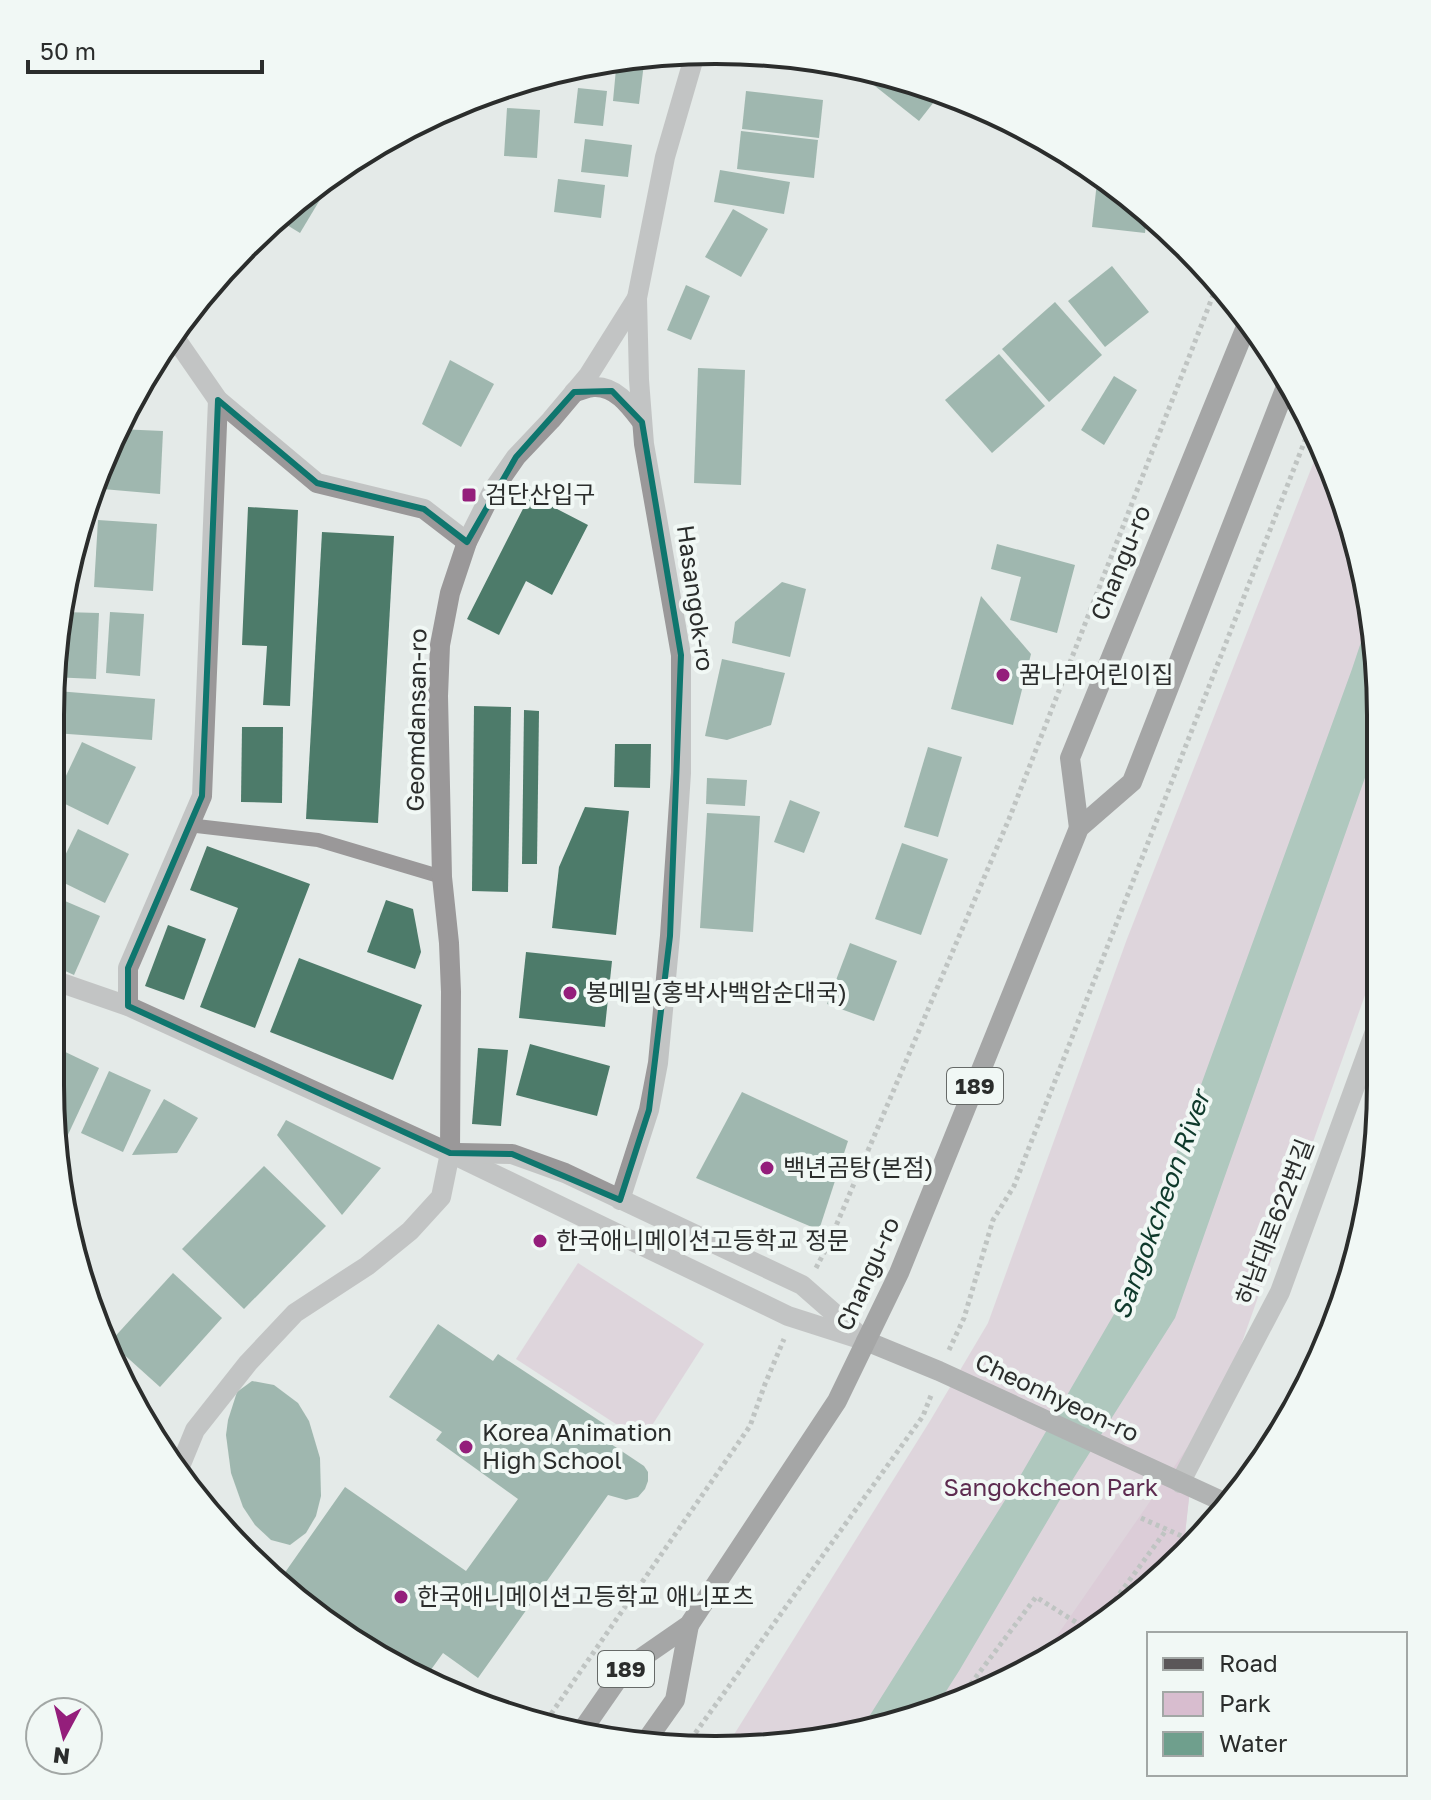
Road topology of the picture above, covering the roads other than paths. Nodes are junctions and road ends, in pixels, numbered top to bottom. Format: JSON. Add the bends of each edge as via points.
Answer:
{"nodes":[{"id":1,"x":692,"y":65,"type":"edge"},
{"id":2,"x":637,"y":298,"type":"junction"},
{"id":3,"x":1243,"y":334,"type":"edge"},
{"id":4,"x":180,"y":345,"type":"edge"},
{"id":5,"x":574,"y":392,"type":"junction"},
{"id":6,"x":1283,"y":395,"type":"edge"},
{"id":7,"x":218,"y":400,"type":"junction"},
{"id":8,"x":642,"y":422,"type":"junction"},
{"id":9,"x":467,"y":542,"type":"junction"},
{"id":10,"x":188,"y":825,"type":"junction"},
{"id":11,"x":1079,"y":828,"type":"junction"},
{"id":12,"x":442,"y":877,"type":"junction"},
{"id":13,"x":64,"y":984,"type":"edge"},
{"id":14,"x":128,"y":1006,"type":"junction"},
{"id":15,"x":1367,"y":1053,"type":"edge"},
{"id":16,"x":450,"y":1153,"type":"junction"},
{"id":17,"x":620,"y":1200,"type":"junction"},
{"id":18,"x":866,"y":1341,"type":"junction"},
{"id":19,"x":183,"y":1459,"type":"edge"},
{"id":20,"x":1180,"y":1483,"type":"junction"},
{"id":21,"x":1217,"y":1499,"type":"edge"},
{"id":22,"x":689,"y":1625,"type":"junction"},
{"id":23,"x":587,"y":1723,"type":"edge"},
{"id":24,"x":652,"y":1733,"type":"edge"}],
"edges":[{"from":1,"to":2,"type":"street","name":"Hasangok-ro","via":[[665,157]]},
{"from":2,"to":5,"type":"street","name":"Geomdansan-ro"},
{"from":2,"to":8,"type":"street","name":"Hasangok-ro"},
{"from":3,"to":11,"type":"main road","name":"Changu-ro","number":"189","via":[[1070,758]]},
{"from":4,"to":7,"type":"street"},
{"from":5,"to":8,"type":"street","via":[[595,387],[612,391]]},
{"from":5,"to":9,"type":"street","name":"Geomdansan-ro","via":[[516,457]]},
{"from":6,"to":11,"type":"main road","name":"Changu-ro","number":"189","via":[[1132,782]]},
{"from":7,"to":9,"type":"street","via":[[317,483],[424,509]]},
{"from":7,"to":10,"type":"street","via":[[202,796]]},
{"from":8,"to":17,"type":"street","name":"Hasangok-ro","via":[[681,655],[681,773],[658,1063]]},
{"from":9,"to":12,"type":"street","name":"Geomdansan-ro","via":[[440,645]]},
{"from":10,"to":12,"type":"lane","via":[[318,840]]},
{"from":10,"to":14,"type":"street","via":[[128,968]]},
{"from":11,"to":18,"type":"main road","name":"Changu-ro","number":"189","via":[[899,1273]]},
{"from":12,"to":16,"type":"street","name":"Geomdansan-ro","via":[[451,992]]},
{"from":13,"to":14,"type":"street"},
{"from":14,"to":16,"type":"street"},
{"from":15,"to":20,"type":"street","name":"하남대로622번길","via":[[1280,1292]]},
{"from":16,"to":17,"type":"street","via":[[512,1154]]},
{"from":16,"to":18,"type":"street","via":[[794,1318]]},
{"from":16,"to":19,"type":"street","name":"Geomdansan-ro","via":[[441,1197],[367,1266],[295,1313],[195,1430]]},
{"from":17,"to":18,"type":"street","via":[[802,1285]]},
{"from":18,"to":20,"type":"main road","name":"Cheonhyeon-ro"},
{"from":18,"to":22,"type":"main road","name":"Changu-ro","number":"189","via":[[837,1401]]},
{"from":20,"to":21,"type":"main road","name":"Cheonhyeon-ro"},
{"from":22,"to":23,"type":"main road","name":"Changu-ro","number":"189","via":[[624,1670]]},
{"from":22,"to":24,"type":"main road","name":"Changu-ro","number":"189","via":[[675,1700]]}]}
